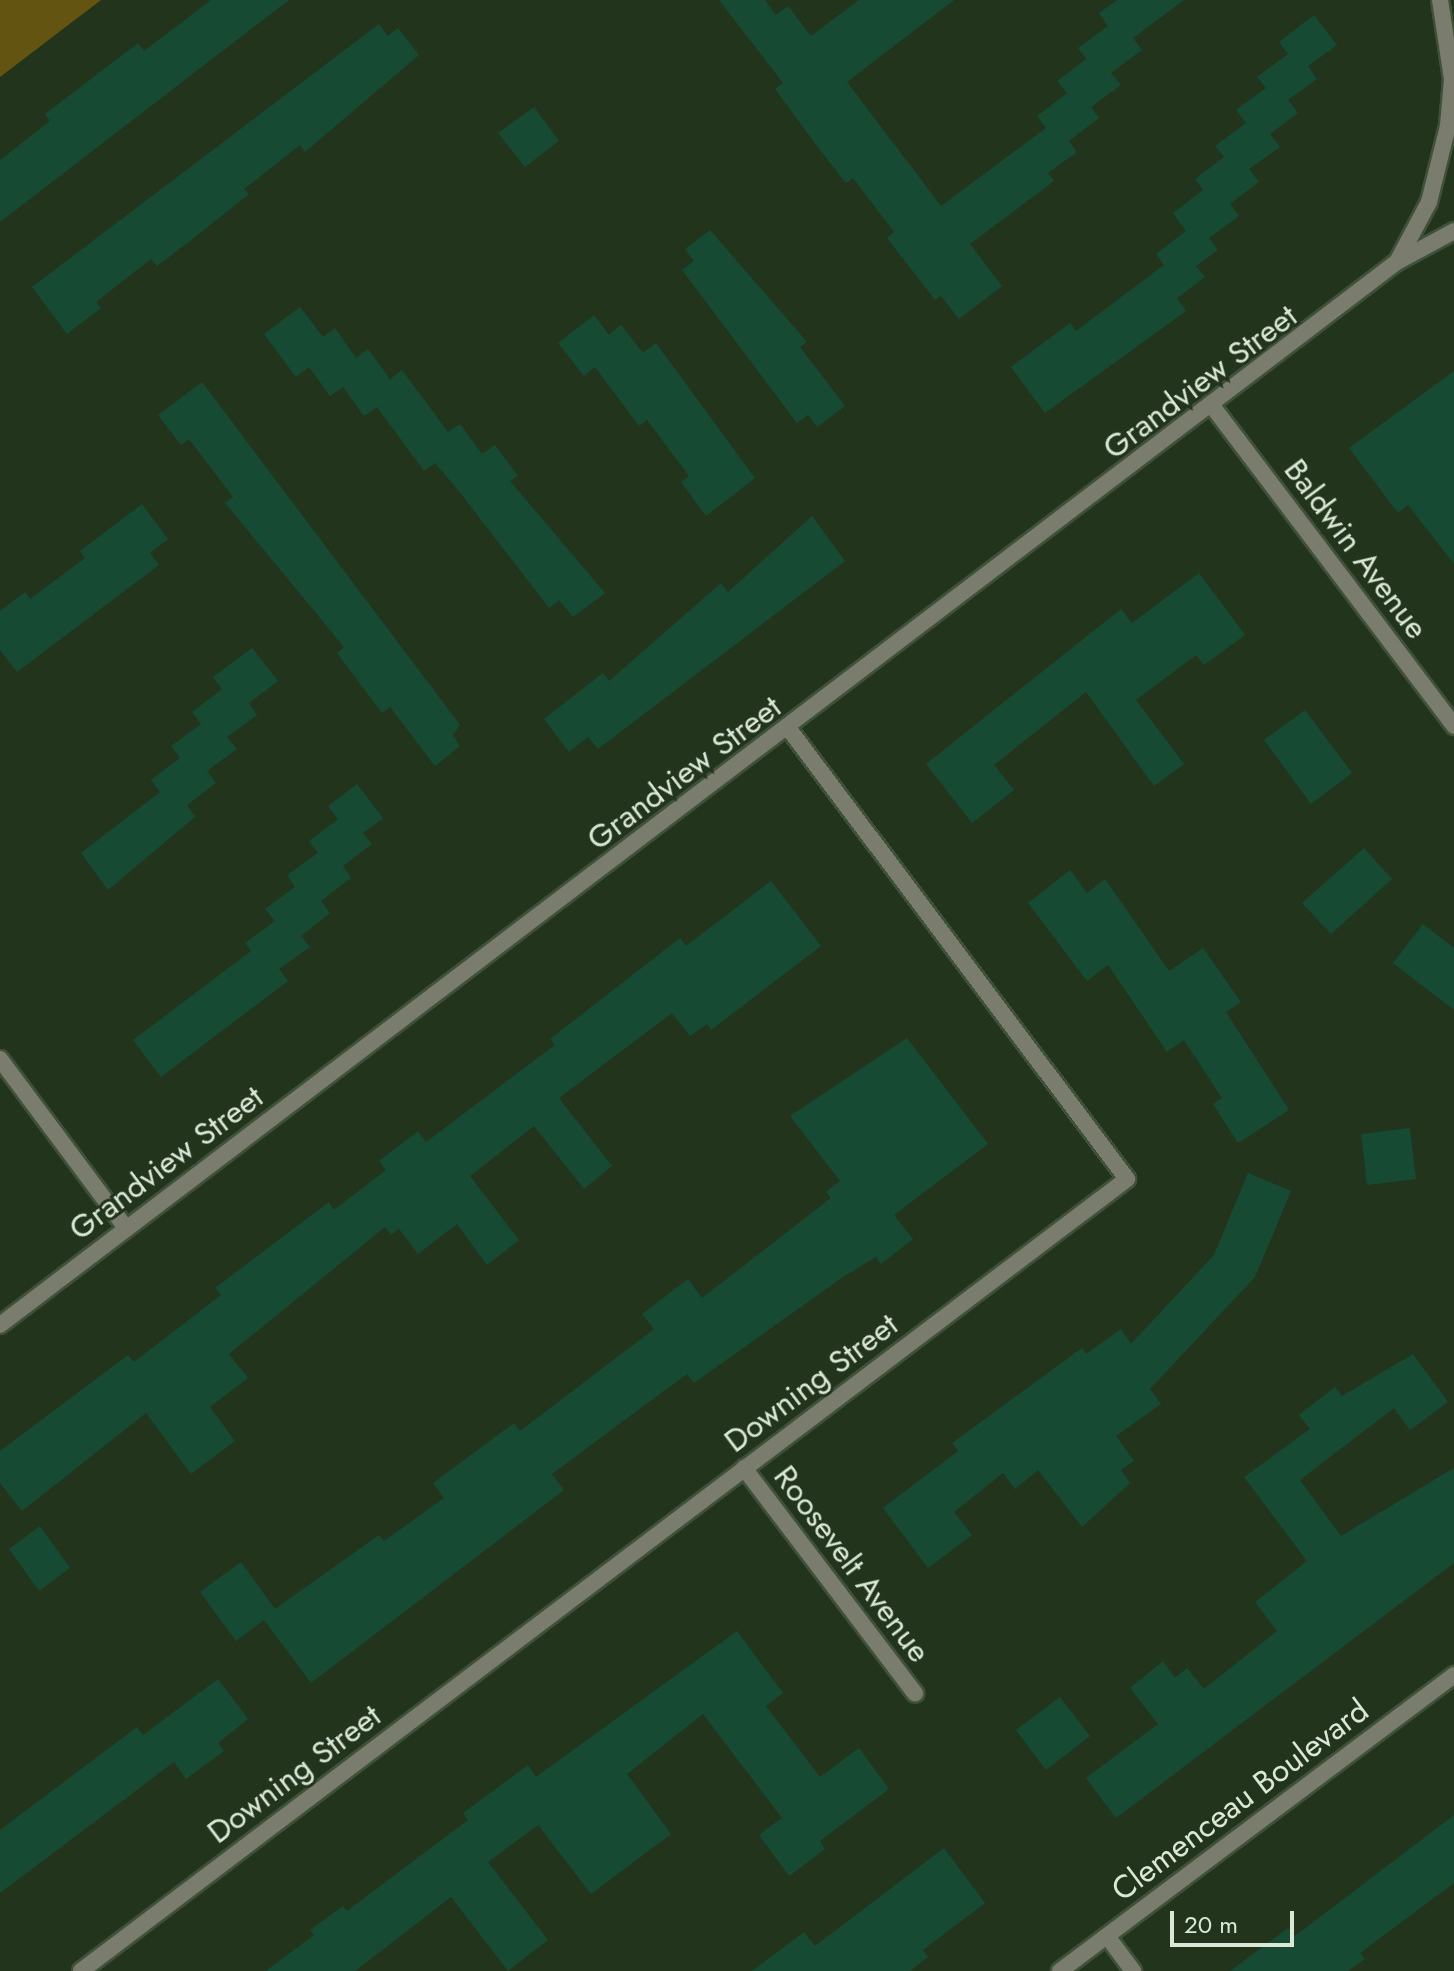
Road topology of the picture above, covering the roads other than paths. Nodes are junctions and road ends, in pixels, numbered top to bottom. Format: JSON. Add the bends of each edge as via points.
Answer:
{"nodes":[{"id":1,"x":1440,"y":0,"type":"edge"},
{"id":2,"x":1454,"y":231,"type":"edge"},
{"id":3,"x":1397,"y":262,"type":"junction"},
{"id":4,"x":1213,"y":407,"type":"junction"},
{"id":5,"x":1454,"y":726,"type":"edge"},
{"id":6,"x":789,"y":729,"type":"junction"},
{"id":7,"x":0,"y":1059,"type":"edge"},
{"id":8,"x":126,"y":1228,"type":"junction"},
{"id":9,"x":0,"y":1325,"type":"edge"},
{"id":10,"x":744,"y":1468,"type":"junction"},
{"id":11,"x":1454,"y":1675,"type":"edge"},
{"id":12,"x":915,"y":1693,"type":"dead end"},
{"id":13,"x":1107,"y":1936,"type":"junction"},
{"id":14,"x":81,"y":1971,"type":"edge"},
{"id":15,"x":1060,"y":1971,"type":"edge"},
{"id":16,"x":1133,"y":1971,"type":"edge"}],
"edges":[{"from":1,"to":3,"type":"street","name":"Grandview Street","via":[[1452,79],[1448,126],[1429,202]]},
{"from":2,"to":3,"type":"street","name":"Grandview Street"},
{"from":3,"to":4,"type":"street","name":"Grandview Street"},
{"from":4,"to":5,"type":"street","name":"Baldwin Avenue"},
{"from":4,"to":6,"type":"street","name":"Grandview Street"},
{"from":6,"to":8,"type":"street","name":"Grandview Street"},
{"from":6,"to":10,"type":"street","name":"Downing Street","via":[[1127,1179]]},
{"from":7,"to":8,"type":"street"},
{"from":8,"to":9,"type":"street","name":"Grandview Street"},
{"from":10,"to":12,"type":"street","name":"Roosevelt Avenue"},
{"from":10,"to":14,"type":"street","name":"Downing Street"},
{"from":11,"to":13,"type":"street","name":"Clemenceau Boulevard"},
{"from":13,"to":15,"type":"street","name":"Clemenceau Boulevard"},
{"from":13,"to":16,"type":"street"}]}
